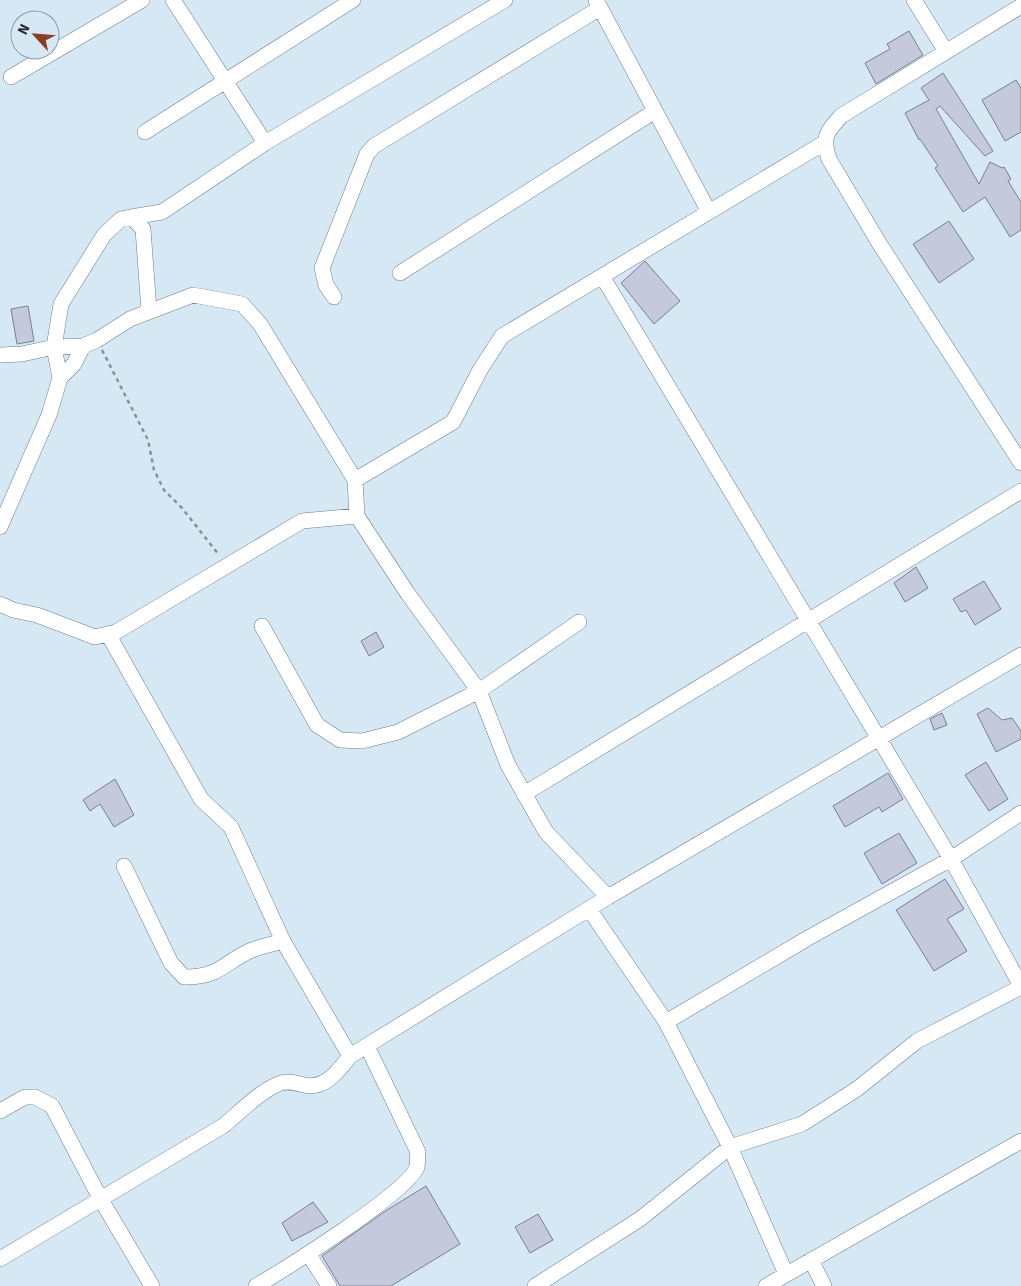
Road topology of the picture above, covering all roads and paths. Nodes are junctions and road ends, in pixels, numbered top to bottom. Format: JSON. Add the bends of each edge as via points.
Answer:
{"nodes":[{"id":1,"x":142,"y":0,"type":"edge"},
{"id":2,"x":173,"y":0,"type":"edge"},
{"id":3,"x":353,"y":0,"type":"edge"},
{"id":4,"x":505,"y":0,"type":"edge"},
{"id":5,"x":914,"y":0,"type":"edge"},
{"id":6,"x":598,"y":4,"type":"edge"},
{"id":7,"x":1021,"y":6,"type":"edge"},
{"id":8,"x":945,"y":50,"type":"junction"},
{"id":9,"x":11,"y":77,"type":"dead end"},
{"id":10,"x":224,"y":80,"type":"junction"},
{"id":11,"x":655,"y":111,"type":"junction"},
{"id":12,"x":145,"y":132,"type":"dead end"},
{"id":13,"x":265,"y":143,"type":"junction"},
{"id":14,"x":824,"y":144,"type":"junction"},
{"id":15,"x":709,"y":212,"type":"junction"},
{"id":16,"x":131,"y":217,"type":"junction"},
{"id":17,"x":400,"y":273,"type":"dead end"},
{"id":18,"x":602,"y":276,"type":"junction"},
{"id":19,"x":334,"y":297,"type":"dead end"},
{"id":20,"x":148,"y":312,"type":"junction"},
{"id":21,"x":90,"y":343,"type":"junction"},
{"id":22,"x":54,"y":347,"type":"junction"},
{"id":23,"x":0,"y":355,"type":"edge"},
{"id":24,"x":60,"y":378,"type":"junction"},
{"id":25,"x":1021,"y":463,"type":"edge"},
{"id":26,"x":355,"y":480,"type":"junction"},
{"id":27,"x":1021,"y":491,"type":"edge"},
{"id":28,"x":357,"y":516,"type":"junction"},
{"id":29,"x":0,"y":526,"type":"edge"},
{"id":30,"x":226,"y":565,"type":"junction"},
{"id":31,"x":0,"y":604,"type":"edge"},
{"id":32,"x":808,"y":619,"type":"junction"},
{"id":33,"x":579,"y":622,"type":"dead end"},
{"id":34,"x":262,"y":626,"type":"dead end"},
{"id":35,"x":108,"y":634,"type":"junction"},
{"id":36,"x":1021,"y":655,"type":"edge"},
{"id":37,"x":480,"y":691,"type":"junction"},
{"id":38,"x":879,"y":737,"type":"junction"},
{"id":39,"x":524,"y":794,"type":"junction"},
{"id":40,"x":1021,"y":813,"type":"edge"},
{"id":41,"x":951,"y":859,"type":"junction"},
{"id":42,"x":124,"y":866,"type":"dead end"},
{"id":43,"x":608,"y":897,"type":"junction"},
{"id":44,"x":589,"y":909,"type":"junction"},
{"id":45,"x":283,"y":941,"type":"junction"},
{"id":46,"x":1021,"y":986,"type":"edge"},
{"id":47,"x":666,"y":1022,"type":"junction"},
{"id":48,"x":367,"y":1046,"type":"junction"},
{"id":49,"x":350,"y":1056,"type":"junction"},
{"id":50,"x":0,"y":1111,"type":"edge"},
{"id":51,"x":1021,"y":1141,"type":"edge"},
{"id":52,"x":730,"y":1147,"type":"junction"},
{"id":53,"x":100,"y":1198,"type":"junction"},
{"id":54,"x":308,"y":1255,"type":"junction"},
{"id":55,"x":0,"y":1259,"type":"edge"},
{"id":56,"x":811,"y":1260,"type":"junction"},
{"id":57,"x":786,"y":1274,"type":"junction"},
{"id":58,"x":152,"y":1286,"type":"edge"},
{"id":59,"x":256,"y":1286,"type":"edge"},
{"id":60,"x":329,"y":1286,"type":"edge"},
{"id":61,"x":536,"y":1286,"type":"edge"},
{"id":62,"x":766,"y":1286,"type":"edge"},
{"id":63,"x":824,"y":1286,"type":"edge"}],
"edges":[{"from":1,"to":9,"type":"street"},
{"from":2,"to":10,"type":"street"},
{"from":3,"to":10,"type":"street"},
{"from":4,"to":13,"type":"street"},
{"from":5,"to":8,"type":"street"},
{"from":6,"to":11,"type":"street"},
{"from":6,"to":19,"type":"street","via":[[374,146],[367,154],[322,268],[326,285]]},
{"from":7,"to":8,"type":"street"},
{"from":8,"to":14,"type":"street","via":[[840,116],[827,132]]},
{"from":10,"to":12,"type":"street"},
{"from":10,"to":13,"type":"street"},
{"from":11,"to":15,"type":"street"},
{"from":11,"to":17,"type":"street"},
{"from":13,"to":16,"type":"street","via":[[162,212]]},
{"from":14,"to":15,"type":"street"},
{"from":14,"to":25,"type":"street","via":[[829,159],[879,243]]},
{"from":15,"to":18,"type":"street"},
{"from":16,"to":20,"type":"street","via":[[143,229]]},
{"from":16,"to":22,"type":"street","via":[[121,219],[104,236],[62,304]]},
{"from":18,"to":26,"type":"street","via":[[502,336],[453,422]]},
{"from":18,"to":32,"type":"street"},
{"from":20,"to":21,"type":"street"},
{"from":20,"to":26,"type":"street","via":[[193,295],[242,304],[260,324]]},
{"from":21,"to":22,"type":"street"},
{"from":21,"to":24,"type":"street"},
{"from":21,"to":30,"type":"path","via":[[148,440],[154,470],[164,490]]},
{"from":22,"to":23,"type":"street"},
{"from":22,"to":24,"type":"street"},
{"from":24,"to":29,"type":"street","via":[[49,415]]},
{"from":26,"to":28,"type":"street"},
{"from":27,"to":32,"type":"street"},
{"from":28,"to":30,"type":"street","via":[[302,521]]},
{"from":28,"to":37,"type":"street","via":[[408,594]]},
{"from":30,"to":35,"type":"street"},
{"from":31,"to":35,"type":"street","via":[[95,637]]},
{"from":32,"to":38,"type":"street"},
{"from":32,"to":39,"type":"street"},
{"from":33,"to":37,"type":"street"},
{"from":34,"to":37,"type":"street","via":[[317,725],[340,740],[362,741],[398,732]]},
{"from":35,"to":45,"type":"street","via":[[201,799],[231,827]]},
{"from":36,"to":38,"type":"street"},
{"from":37,"to":39,"type":"street","via":[[508,765]]},
{"from":38,"to":41,"type":"street"},
{"from":38,"to":43,"type":"street"},
{"from":39,"to":43,"type":"street","via":[[546,832]]},
{"from":40,"to":41,"type":"street"},
{"from":41,"to":46,"type":"street"},
{"from":41,"to":47,"type":"street"},
{"from":42,"to":45,"type":"street","via":[[171,963],[184,977],[200,978],[223,969],[251,950]]},
{"from":43,"to":44,"type":"street"},
{"from":44,"to":47,"type":"street"},
{"from":44,"to":48,"type":"street"},
{"from":45,"to":49,"type":"street"},
{"from":46,"to":52,"type":"street","via":[[917,1041],[857,1089],[802,1124]]},
{"from":47,"to":52,"type":"street"},
{"from":48,"to":49,"type":"street"},
{"from":48,"to":54,"type":"street","via":[[418,1152],[416,1168],[400,1187]]},
{"from":49,"to":53,"type":"street","via":[[334,1077],[320,1083],[307,1086],[294,1082],[279,1084],[223,1126]]},
{"from":50,"to":53,"type":"street","via":[[25,1097],[35,1097],[52,1106]]},
{"from":51,"to":56,"type":"street"},
{"from":52,"to":57,"type":"street"},
{"from":52,"to":61,"type":"street","via":[[640,1220]]},
{"from":53,"to":55,"type":"street"},
{"from":53,"to":58,"type":"street"},
{"from":54,"to":59,"type":"street"},
{"from":54,"to":60,"type":"street"},
{"from":56,"to":57,"type":"street"},
{"from":56,"to":63,"type":"street"},
{"from":57,"to":62,"type":"street"}]}
